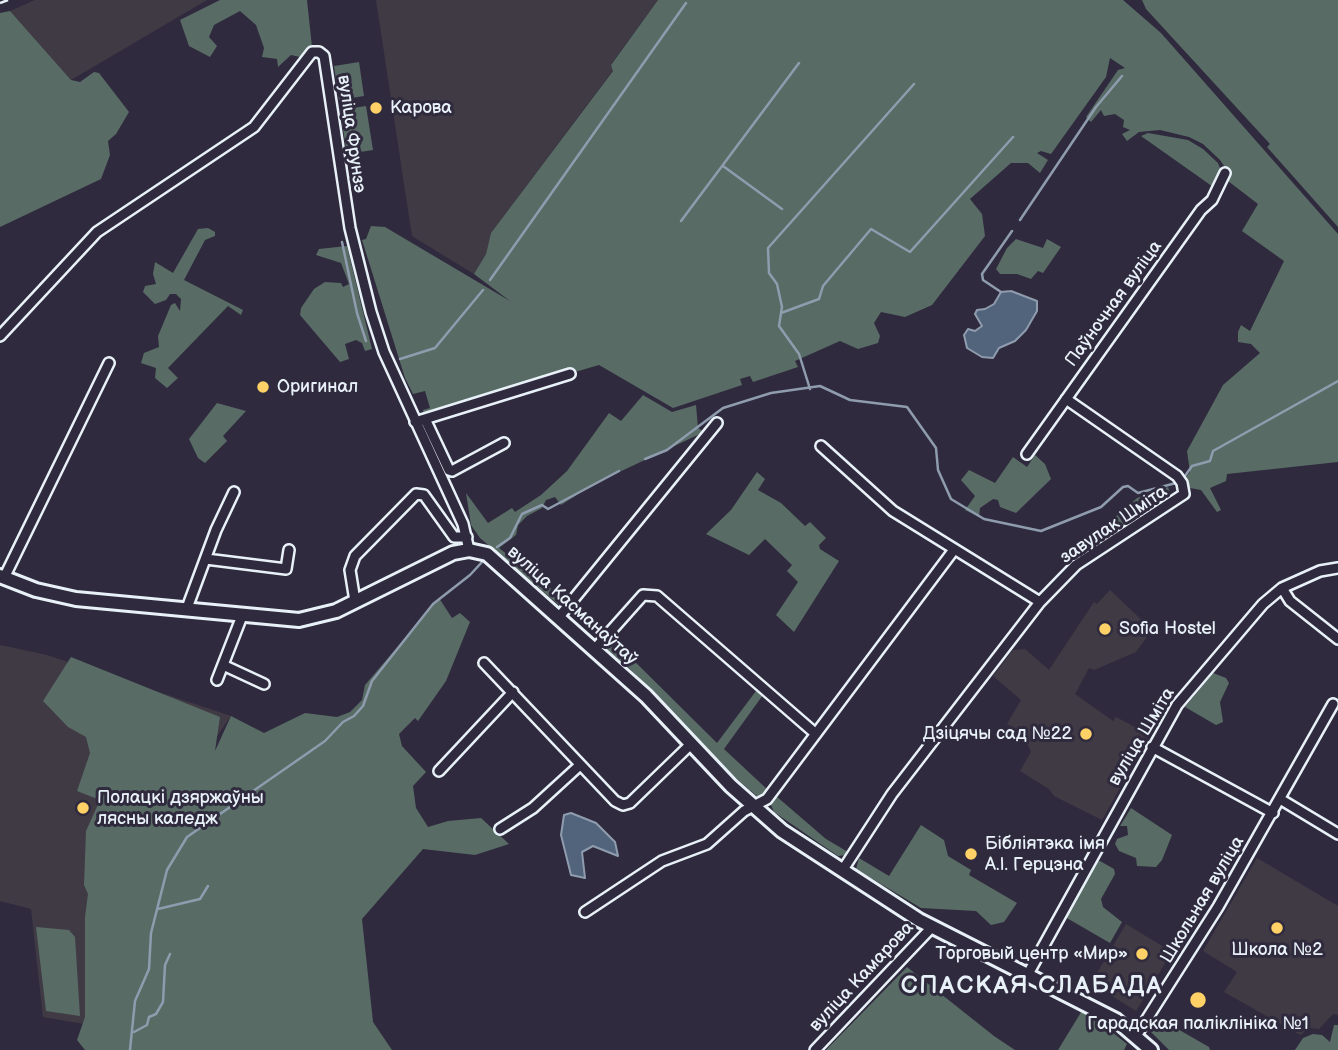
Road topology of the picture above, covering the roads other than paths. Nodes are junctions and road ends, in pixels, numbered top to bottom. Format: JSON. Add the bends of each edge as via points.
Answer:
{"nodes":[{"id":1,"x":1225,"y":173,"type":"dead end"},
{"id":2,"x":0,"y":336,"type":"edge"},
{"id":3,"x":109,"y":363,"type":"dead end"},
{"id":4,"x":570,"y":374,"type":"dead end"},
{"id":5,"x":1066,"y":399,"type":"junction"},
{"id":6,"x":420,"y":420,"type":"junction"},
{"id":7,"x":717,"y":423,"type":"dead end"},
{"id":8,"x":504,"y":443,"type":"dead end"},
{"id":9,"x":821,"y":446,"type":"dead end"},
{"id":10,"x":1027,"y":454,"type":"dead end"},
{"id":11,"x":234,"y":492,"type":"dead end"},
{"id":12,"x":468,"y":543,"type":"junction"},
{"id":13,"x":289,"y":550,"type":"dead end"},
{"id":14,"x":953,"y":551,"type":"junction"},
{"id":15,"x":206,"y":559,"type":"junction"},
{"id":16,"x":1338,"y":568,"type":"edge"},
{"id":17,"x":2,"y":577,"type":"edge"},
{"id":18,"x":1282,"y":588,"type":"junction"},
{"id":19,"x":355,"y":601,"type":"junction"},
{"id":20,"x":1040,"y":602,"type":"junction"},
{"id":21,"x":187,"y":608,"type":"junction"},
{"id":22,"x":242,"y":616,"type":"junction"},
{"id":23,"x":559,"y":617,"type":"junction"},
{"id":24,"x":1338,"y":639,"type":"edge"},
{"id":25,"x":594,"y":650,"type":"junction"},
{"id":26,"x":484,"y":663,"type":"dead end"},
{"id":27,"x":223,"y":665,"type":"junction"},
{"id":28,"x":216,"y":680,"type":"dead end"},
{"id":29,"x":264,"y":684,"type":"dead end"},
{"id":30,"x":513,"y":692,"type":"junction"},
{"id":31,"x":1333,"y":704,"type":"dead end"},
{"id":32,"x":816,"y":734,"type":"junction"},
{"id":33,"x":691,"y":744,"type":"junction"},
{"id":34,"x":1152,"y":747,"type":"junction"},
{"id":35,"x":580,"y":765,"type":"junction"},
{"id":36,"x":439,"y":771,"type":"dead end"},
{"id":37,"x":1280,"y":799,"type":"junction"},
{"id":38,"x":753,"y":807,"type":"junction"},
{"id":39,"x":1273,"y":813,"type":"junction"},
{"id":40,"x":500,"y":830,"type":"dead end"},
{"id":41,"x":1338,"y":834,"type":"edge"},
{"id":42,"x":842,"y":871,"type":"junction"},
{"id":43,"x":585,"y":912,"type":"dead end"},
{"id":44,"x":933,"y":926,"type":"junction"},
{"id":45,"x":1028,"y":974,"type":"junction"},
{"id":46,"x":1136,"y":1037,"type":"junction"},
{"id":47,"x":815,"y":1050,"type":"edge"},
{"id":48,"x":1151,"y":1050,"type":"edge"}],
"edges":[{"from":1,"to":5,"type":"street","name":"Паўночная вуліца","via":[[1212,200]]},
{"from":2,"to":6,"type":"street","name":"вуліца Фрунзэ","via":[[97,232],[254,127],[312,52],[319,52],[324,56],[351,235],[384,352]]},
{"from":3,"to":17,"type":"street"},
{"from":4,"to":6,"type":"street"},
{"from":5,"to":10,"type":"street","name":"Паўночная вуліца"},
{"from":5,"to":20,"type":"street","name":"завулак Шміта","via":[[1177,476],[1184,494],[1076,565]]},
{"from":6,"to":8,"type":"street","via":[[452,471]]},
{"from":6,"to":12,"type":"street","name":"вуліца Фрунзэ"},
{"from":7,"to":23,"type":"street"},
{"from":9,"to":14,"type":"street","via":[[893,511]]},
{"from":11,"to":15,"type":"street"},
{"from":12,"to":19,"type":"main road"},
{"from":12,"to":19,"type":"street","via":[[454,537],[424,495],[416,494],[355,556],[350,569]]},
{"from":12,"to":23,"type":"main road","name":"вуліца Касманаўтаў","via":[[496,561]]},
{"from":13,"to":15,"type":"street","via":[[286,569]]},
{"from":14,"to":20,"type":"street"},
{"from":14,"to":32,"type":"street"},
{"from":15,"to":21,"type":"street"},
{"from":16,"to":18,"type":"street","name":"вуліца Шміта"},
{"from":17,"to":21,"type":"main road","via":[[76,599]]},
{"from":18,"to":24,"type":"street","via":[[1290,601]]},
{"from":18,"to":34,"type":"street","name":"вуліца Шміта","via":[[1177,705]]},
{"from":19,"to":22,"type":"main road","via":[[318,617],[277,620]]},
{"from":20,"to":42,"type":"street","name":"завулак Шміта","via":[[892,794]]},
{"from":21,"to":22,"type":"main road"},
{"from":22,"to":27,"type":"street"},
{"from":23,"to":25,"type":"main road","name":"вуліца Касманаўтаў"},
{"from":25,"to":32,"type":"street","via":[[643,595],[657,596]]},
{"from":25,"to":33,"type":"main road","name":"вуліца Касманаўтаў"},
{"from":26,"to":30,"type":"street"},
{"from":27,"to":28,"type":"street"},
{"from":27,"to":29,"type":"street"},
{"from":30,"to":35,"type":"street"},
{"from":30,"to":36,"type":"street"},
{"from":31,"to":37,"type":"street","name":"Школьная вуліца"},
{"from":32,"to":38,"type":"street","via":[[771,795]]},
{"from":33,"to":35,"type":"street","via":[[630,803],[622,805]]},
{"from":33,"to":38,"type":"main road","name":"вуліца Касманаўтаў"},
{"from":34,"to":39,"type":"street"},
{"from":34,"to":45,"type":"street","name":"вуліца Шміта"},
{"from":35,"to":40,"type":"street","via":[[533,808]]},
{"from":37,"to":39,"type":"street","name":"Школьная вуліца"},
{"from":37,"to":41,"type":"street"},
{"from":38,"to":42,"type":"main road","name":"вуліца Касманаўтаў"},
{"from":38,"to":43,"type":"street","via":[[707,844],[662,861]]},
{"from":39,"to":46,"type":"street","name":"Школьная вуліца"},
{"from":42,"to":44,"type":"main road","name":"вуліца Касманаўтаў"},
{"from":44,"to":45,"type":"main road","name":"вуліца Касманаўтаў"},
{"from":44,"to":47,"type":"street","name":"вуліца Камарова"},
{"from":45,"to":46,"type":"main road","name":"вуліца Касманаўтаў","via":[[1084,1001]]},
{"from":46,"to":48,"type":"main road","name":"вуліца Касманаўтаў"}]}
